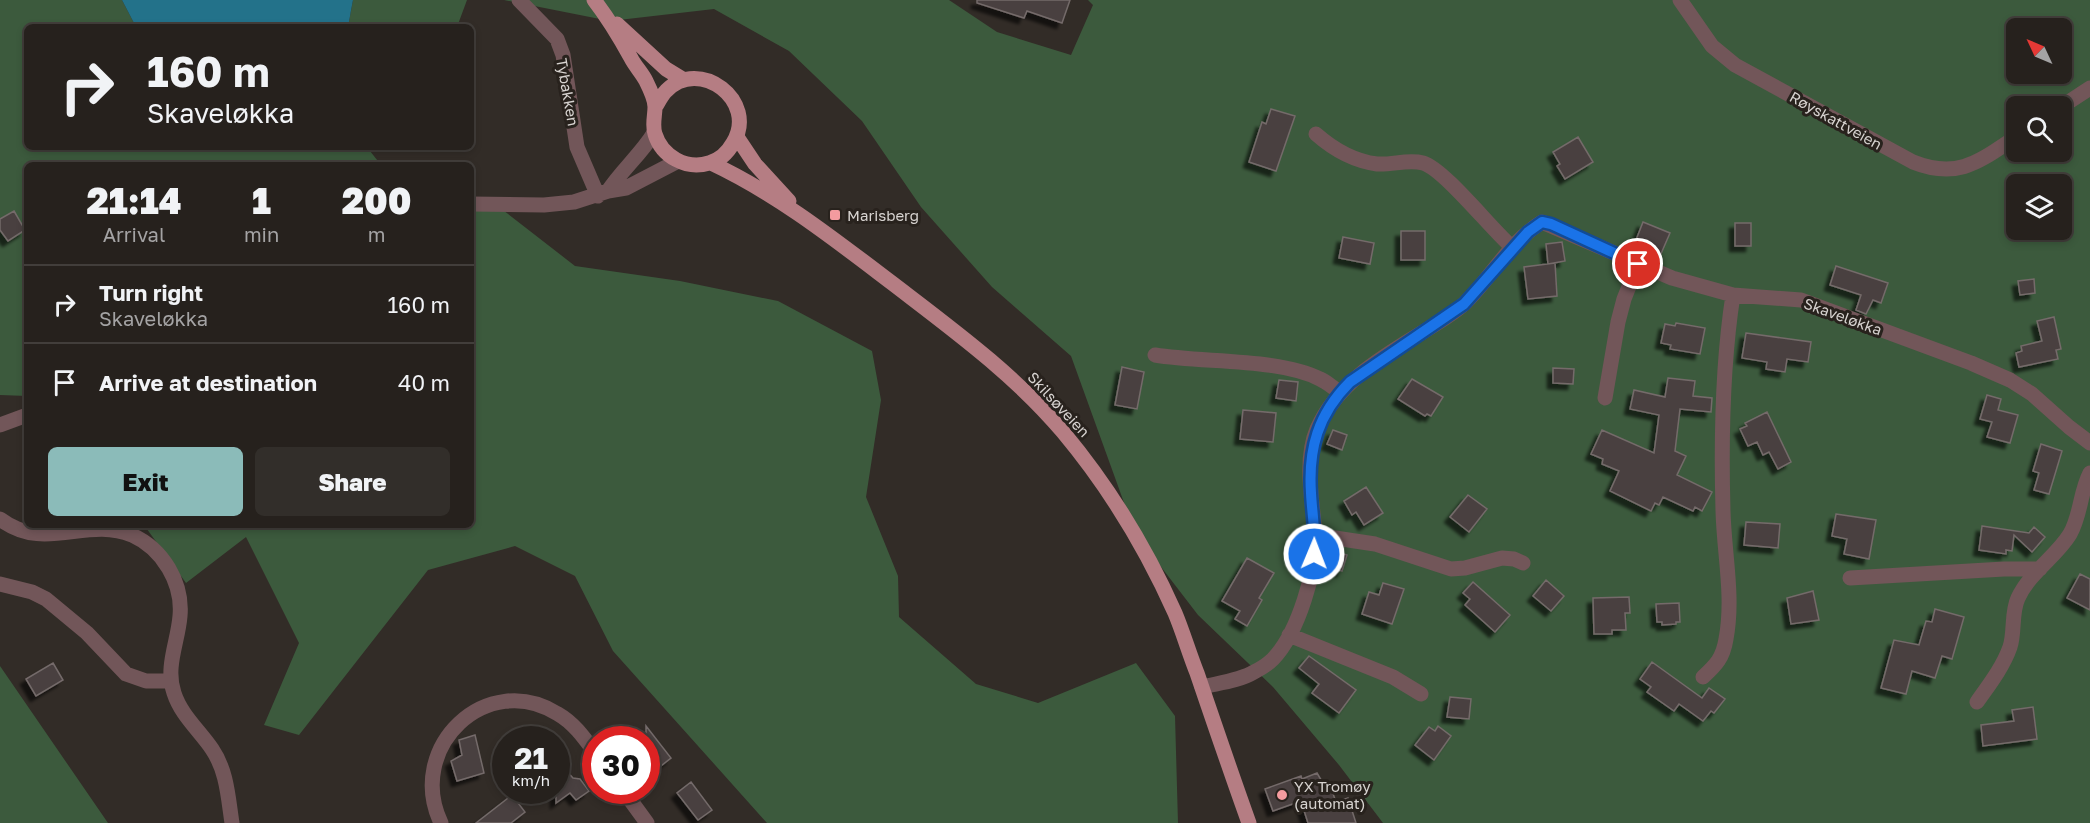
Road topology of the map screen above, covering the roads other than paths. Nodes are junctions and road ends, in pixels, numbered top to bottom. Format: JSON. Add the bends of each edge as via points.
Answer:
{"nodes":[{"id":1,"x":519,"y":0,"type":"edge"},
{"id":2,"x":1680,"y":0,"type":"edge"},
{"id":3,"x":598,"y":5,"type":"edge"},
{"id":4,"x":684,"y":80,"type":"junction"},
{"id":5,"x":2090,"y":88,"type":"edge"},
{"id":6,"x":2072,"y":100,"type":"edge"},
{"id":7,"x":656,"y":106,"type":"junction"},
{"id":8,"x":1316,"y":134,"type":"dead end"},
{"id":9,"x":737,"y":137,"type":"junction"},
{"id":10,"x":651,"y":139,"type":"junction"},
{"id":11,"x":2006,"y":144,"type":"edge"},
{"id":12,"x":711,"y":163,"type":"junction"},
{"id":13,"x":672,"y":164,"type":"junction"},
{"id":14,"x":603,"y":193,"type":"junction"},
{"id":15,"x":474,"y":204,"type":"edge"},
{"id":16,"x":804,"y":216,"type":"junction"},
{"id":17,"x":1513,"y":248,"type":"junction"},
{"id":18,"x":1638,"y":264,"type":"junction"},
{"id":19,"x":1733,"y":295,"type":"junction"},
{"id":20,"x":1155,"y":355,"type":"dead end"},
{"id":21,"x":1340,"y":392,"type":"junction"},
{"id":22,"x":1605,"y":398,"type":"dead end"},
{"id":23,"x":24,"y":416,"type":"edge"},
{"id":24,"x":0,"y":424,"type":"edge"},
{"id":25,"x":2090,"y":443,"type":"edge"},
{"id":26,"x":2090,"y":473,"type":"edge"},
{"id":27,"x":0,"y":519,"type":"edge"},
{"id":28,"x":1315,"y":535,"type":"junction"},
{"id":29,"x":1522,"y":563,"type":"dead end"},
{"id":30,"x":2040,"y":569,"type":"junction"},
{"id":31,"x":1850,"y":578,"type":"dead end"},
{"id":32,"x":0,"y":584,"type":"edge"},
{"id":33,"x":1289,"y":635,"type":"junction"},
{"id":34,"x":1703,"y":677,"type":"dead end"},
{"id":35,"x":170,"y":681,"type":"junction"},
{"id":36,"x":1202,"y":687,"type":"junction"},
{"id":37,"x":1421,"y":694,"type":"dead end"},
{"id":38,"x":1977,"y":702,"type":"dead end"},
{"id":39,"x":582,"y":737,"type":"edge"},
{"id":40,"x":633,"y":804,"type":"edge"},
{"id":41,"x":232,"y":823,"type":"edge"},
{"id":42,"x":441,"y":823,"type":"edge"},
{"id":43,"x":647,"y":823,"type":"edge"},
{"id":44,"x":1249,"y":823,"type":"edge"}],
"edges":[{"from":1,"to":14,"type":"street","name":"Tybakken","via":[[557,39],[577,147],[583,164]]},
{"from":2,"to":11,"type":"street","name":"Røyskattveien","via":[[1712,46],[1735,65],[1913,162],[1944,171],[1960,169]]},
{"from":3,"to":4,"type":"main road","via":[[666,69]]},
{"from":3,"to":7,"type":"main road","via":[[646,81]]},
{"from":4,"to":7,"type":"main road","via":[[667,90]]},
{"from":4,"to":9,"type":"main road","via":[[708,80],[729,93],[739,113]]},
{"from":5,"to":6,"type":"street"},
{"from":7,"to":10,"type":"main road"},
{"from":8,"to":17,"type":"street","via":[[1348,156],[1378,164],[1425,163],[1446,179]]},
{"from":9,"to":12,"type":"main road","via":[[727,153]]},
{"from":9,"to":16,"type":"main road","name":"Skilsøveien","via":[[755,164]]},
{"from":10,"to":13,"type":"main road"},
{"from":10,"to":14,"type":"street"},
{"from":12,"to":13,"type":"main road","name":"Skilsøveien"},
{"from":12,"to":16,"type":"main road","name":"Skilsøveien"},
{"from":13,"to":14,"type":"street","via":[[626,188]]},
{"from":14,"to":15,"type":"street","via":[[574,202],[544,205]]},
{"from":16,"to":36,"type":"main road","name":"Skilsøveien","via":[[985,355],[1062,431],[1110,494],[1148,556],[1176,615]]},
{"from":17,"to":18,"type":"street","name":"Skaveløkka","via":[[1542,222]]},
{"from":17,"to":21,"type":"street","name":"Skaveløkka","via":[[1464,304],[1399,346]]},
{"from":18,"to":19,"type":"street","name":"Skaveløkka"},
{"from":18,"to":22,"type":"street","via":[[1621,311]]},
{"from":19,"to":25,"type":"street","name":"Skaveløkka","via":[[1801,300],[1971,363],[2032,394]]},
{"from":19,"to":34,"type":"street","via":[[1722,404],[1728,623],[1717,665]]},
{"from":20,"to":21,"type":"street","via":[[1270,366],[1320,379]]},
{"from":21,"to":28,"type":"street","name":"Skaveløkka","via":[[1317,428],[1311,448]]},
{"from":23,"to":24,"type":"street"},
{"from":26,"to":30,"type":"street","via":[[2070,535]]},
{"from":27,"to":35,"type":"street","via":[[29,533],[48,535],[101,528],[116,530],[156,552],[171,572],[179,593],[180,616]]},
{"from":28,"to":29,"type":"street","via":[[1375,544],[1451,569],[1502,558]]},
{"from":28,"to":33,"type":"street","name":"Skaveløkka","via":[[1312,573]]},
{"from":30,"to":31,"type":"street"},
{"from":30,"to":38,"type":"street","via":[[2017,599],[2010,647]]},
{"from":32,"to":35,"type":"street","via":[[46,599],[87,633],[126,674],[146,681]]},
{"from":33,"to":36,"type":"street","name":"Skaveløkka","via":[[1273,659],[1252,674]]},
{"from":33,"to":37,"type":"street","via":[[1393,677]]},
{"from":35,"to":41,"type":"street","via":[[185,716],[212,749],[225,773]]},
{"from":36,"to":44,"type":"main road","name":"Skilsøveien"},
{"from":39,"to":42,"type":"street","via":[[569,721],[547,708],[525,702],[502,702],[480,709],[456,726],[438,751],[431,779],[433,802]]},
{"from":40,"to":43,"type":"street"}]}
